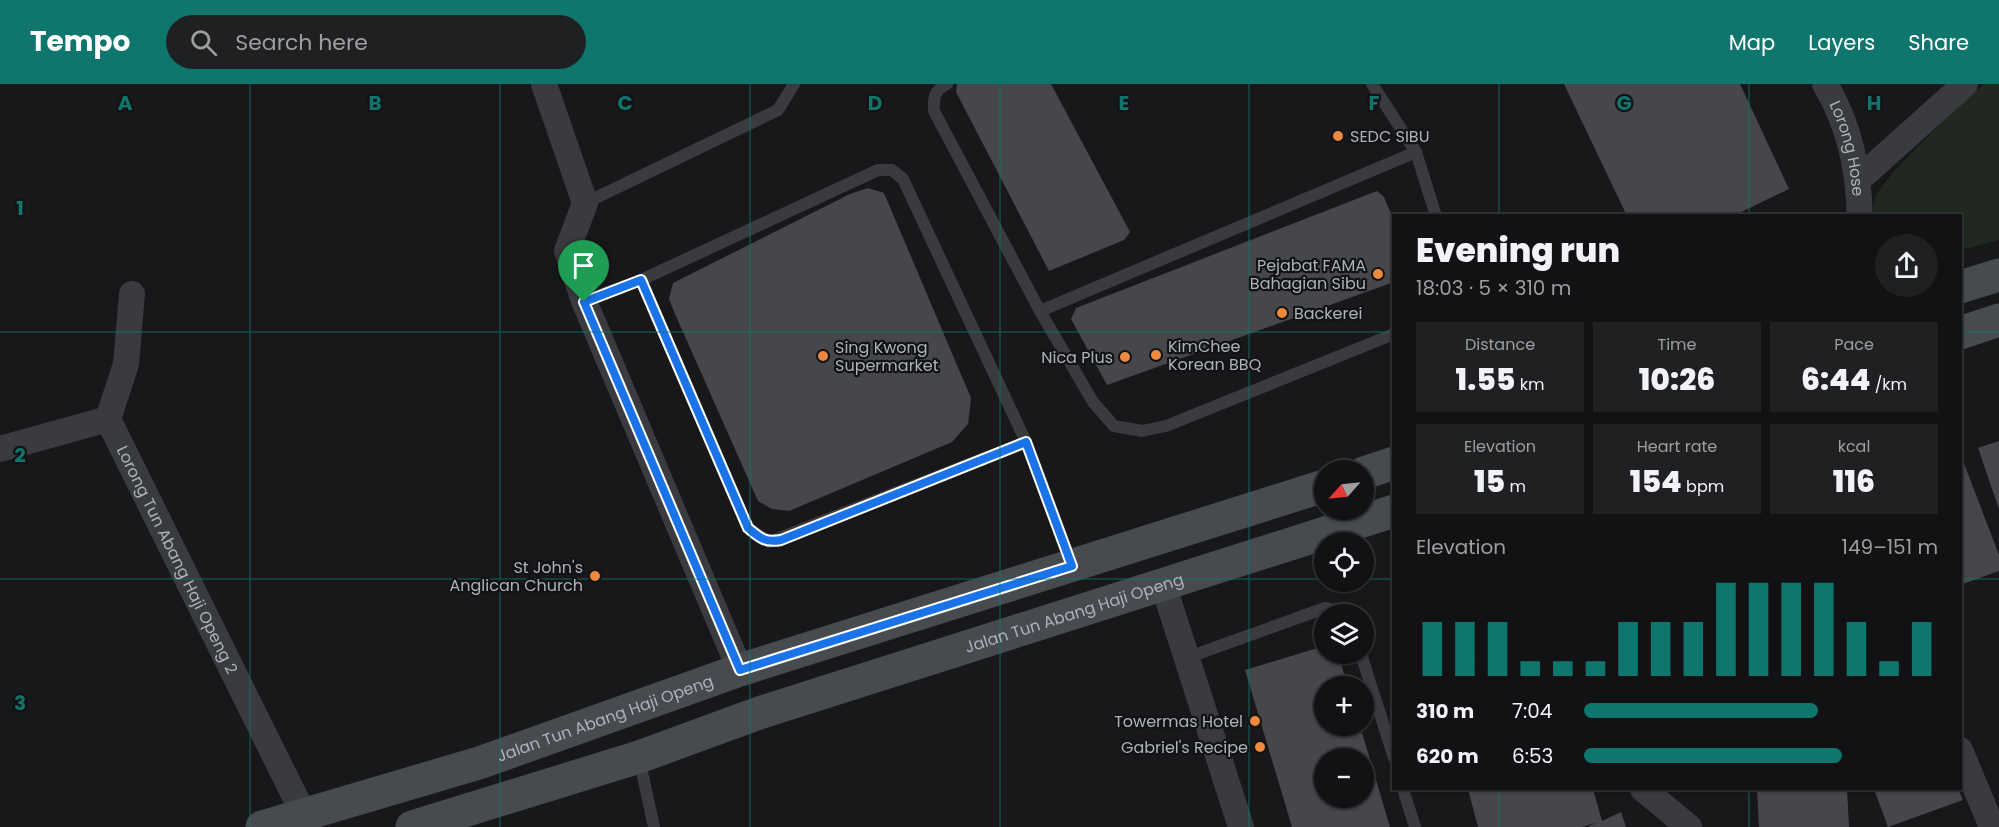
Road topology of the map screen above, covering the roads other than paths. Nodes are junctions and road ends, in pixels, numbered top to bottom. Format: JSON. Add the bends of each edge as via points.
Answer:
{"nodes":[{"id":1,"x":544,"y":84,"type":"edge"},
{"id":2,"x":794,"y":84,"type":"edge"},
{"id":3,"x":947,"y":84,"type":"edge"},
{"id":4,"x":1372,"y":84,"type":"edge"},
{"id":5,"x":1825,"y":84,"type":"edge"},
{"id":6,"x":1965,"y":84,"type":"edge"},
{"id":7,"x":1416,"y":152,"type":"junction"},
{"id":8,"x":1858,"y":180,"type":"junction"},
{"id":9,"x":585,"y":203,"type":"junction"},
{"id":10,"x":1435,"y":214,"type":"edge"},
{"id":11,"x":1860,"y":214,"type":"edge"},
{"id":12,"x":1999,"y":275,"type":"edge"},
{"id":13,"x":641,"y":280,"type":"junction"},
{"id":14,"x":1962,"y":286,"type":"edge"},
{"id":15,"x":132,"y":294,"type":"dead end"},
{"id":16,"x":584,"y":302,"type":"junction"},
{"id":17,"x":1040,"y":310,"type":"junction"},
{"id":18,"x":1999,"y":320,"type":"edge"},
{"id":19,"x":1962,"y":332,"type":"edge"},
{"id":20,"x":1392,"y":335,"type":"edge"},
{"id":21,"x":108,"y":419,"type":"junction"},
{"id":22,"x":1026,"y":442,"type":"junction"},
{"id":23,"x":0,"y":449,"type":"edge"},
{"id":24,"x":1392,"y":465,"type":"edge"},
{"id":25,"x":1374,"y":470,"type":"edge"},
{"id":26,"x":1314,"y":489,"type":"edge"},
{"id":27,"x":1392,"y":513,"type":"edge"},
{"id":28,"x":1072,"y":566,"type":"junction"},
{"id":29,"x":1163,"y":584,"type":"junction"},
{"id":30,"x":1314,"y":612,"type":"edge"},
{"id":31,"x":1186,"y":658,"type":"junction"},
{"id":32,"x":1364,"y":664,"type":"edge"},
{"id":33,"x":740,"y":670,"type":"junction"},
{"id":34,"x":1392,"y":752,"type":"edge"},
{"id":35,"x":1962,"y":755,"type":"edge"},
{"id":36,"x":639,"y":757,"type":"junction"},
{"id":37,"x":1403,"y":790,"type":"edge"},
{"id":38,"x":1644,"y":790,"type":"edge"},
{"id":39,"x":304,"y":815,"type":"junction"},
{"id":40,"x":262,"y":827,"type":"edge"},
{"id":41,"x":412,"y":827,"type":"edge"},
{"id":42,"x":654,"y":827,"type":"edge"},
{"id":43,"x":1241,"y":827,"type":"edge"},
{"id":44,"x":1415,"y":827,"type":"edge"},
{"id":45,"x":1689,"y":827,"type":"edge"},
{"id":46,"x":1992,"y":827,"type":"edge"}],
"edges":[{"from":1,"to":9,"type":"street"},
{"from":2,"to":9,"type":"lane","via":[[778,110]]},
{"from":3,"to":17,"type":"lane","via":[[938,88],[933,99],[934,111]]},
{"from":4,"to":7,"type":"lane"},
{"from":5,"to":8,"type":"street","name":"Lorong Hose","via":[[1853,150]]},
{"from":6,"to":8,"type":"street"},
{"from":7,"to":10,"type":"lane"},
{"from":7,"to":17,"type":"lane"},
{"from":8,"to":11,"type":"street","name":"Lorong Hose"},
{"from":9,"to":16,"type":"street","via":[[567,251]]},
{"from":12,"to":14,"type":"main road"},
{"from":13,"to":16,"type":"lane"},
{"from":13,"to":22,"type":"lane","via":[[748,528],[769,542]]},
{"from":13,"to":22,"type":"lane","via":[[878,170],[892,170],[903,179]]},
{"from":15,"to":21,"type":"street","via":[[126,364]]},
{"from":16,"to":33,"type":"street"},
{"from":17,"to":20,"type":"lane","via":[[1093,402],[1114,426],[1142,431],[1166,426]]},
{"from":18,"to":19,"type":"main road"},
{"from":21,"to":23,"type":"street"},
{"from":21,"to":39,"type":"street","name":"Lorong Tun Abang Haji Openg 2"},
{"from":22,"to":28,"type":"lane"},
{"from":24,"to":25,"type":"main road"},
{"from":26,"to":28,"type":"main road","name":"Jalan Tun Abang Haji Openg"},
{"from":27,"to":29,"type":"main road","name":"Jalan Tun Abang Haji Openg"},
{"from":28,"to":33,"type":"main road","name":"Jalan Tun Abang Haji Openg"},
{"from":29,"to":31,"type":"street"},
{"from":29,"to":36,"type":"main road","name":"Jalan Tun Abang Haji Openg","via":[[759,713]]},
{"from":30,"to":31,"type":"lane"},
{"from":31,"to":43,"type":"street"},
{"from":32,"to":34,"type":"lane"},
{"from":33,"to":39,"type":"main road","name":"Jalan Tun Abang Haji Openg","via":[[479,763]]},
{"from":35,"to":46,"type":"street"},
{"from":36,"to":41,"type":"main road","name":"Jalan Tun Abang Haji Openg"},
{"from":36,"to":42,"type":"lane"},
{"from":37,"to":44,"type":"lane"},
{"from":38,"to":45,"type":"street"},
{"from":39,"to":40,"type":"main road","name":"Jalan Tun Abang Haji Openg"}]}
